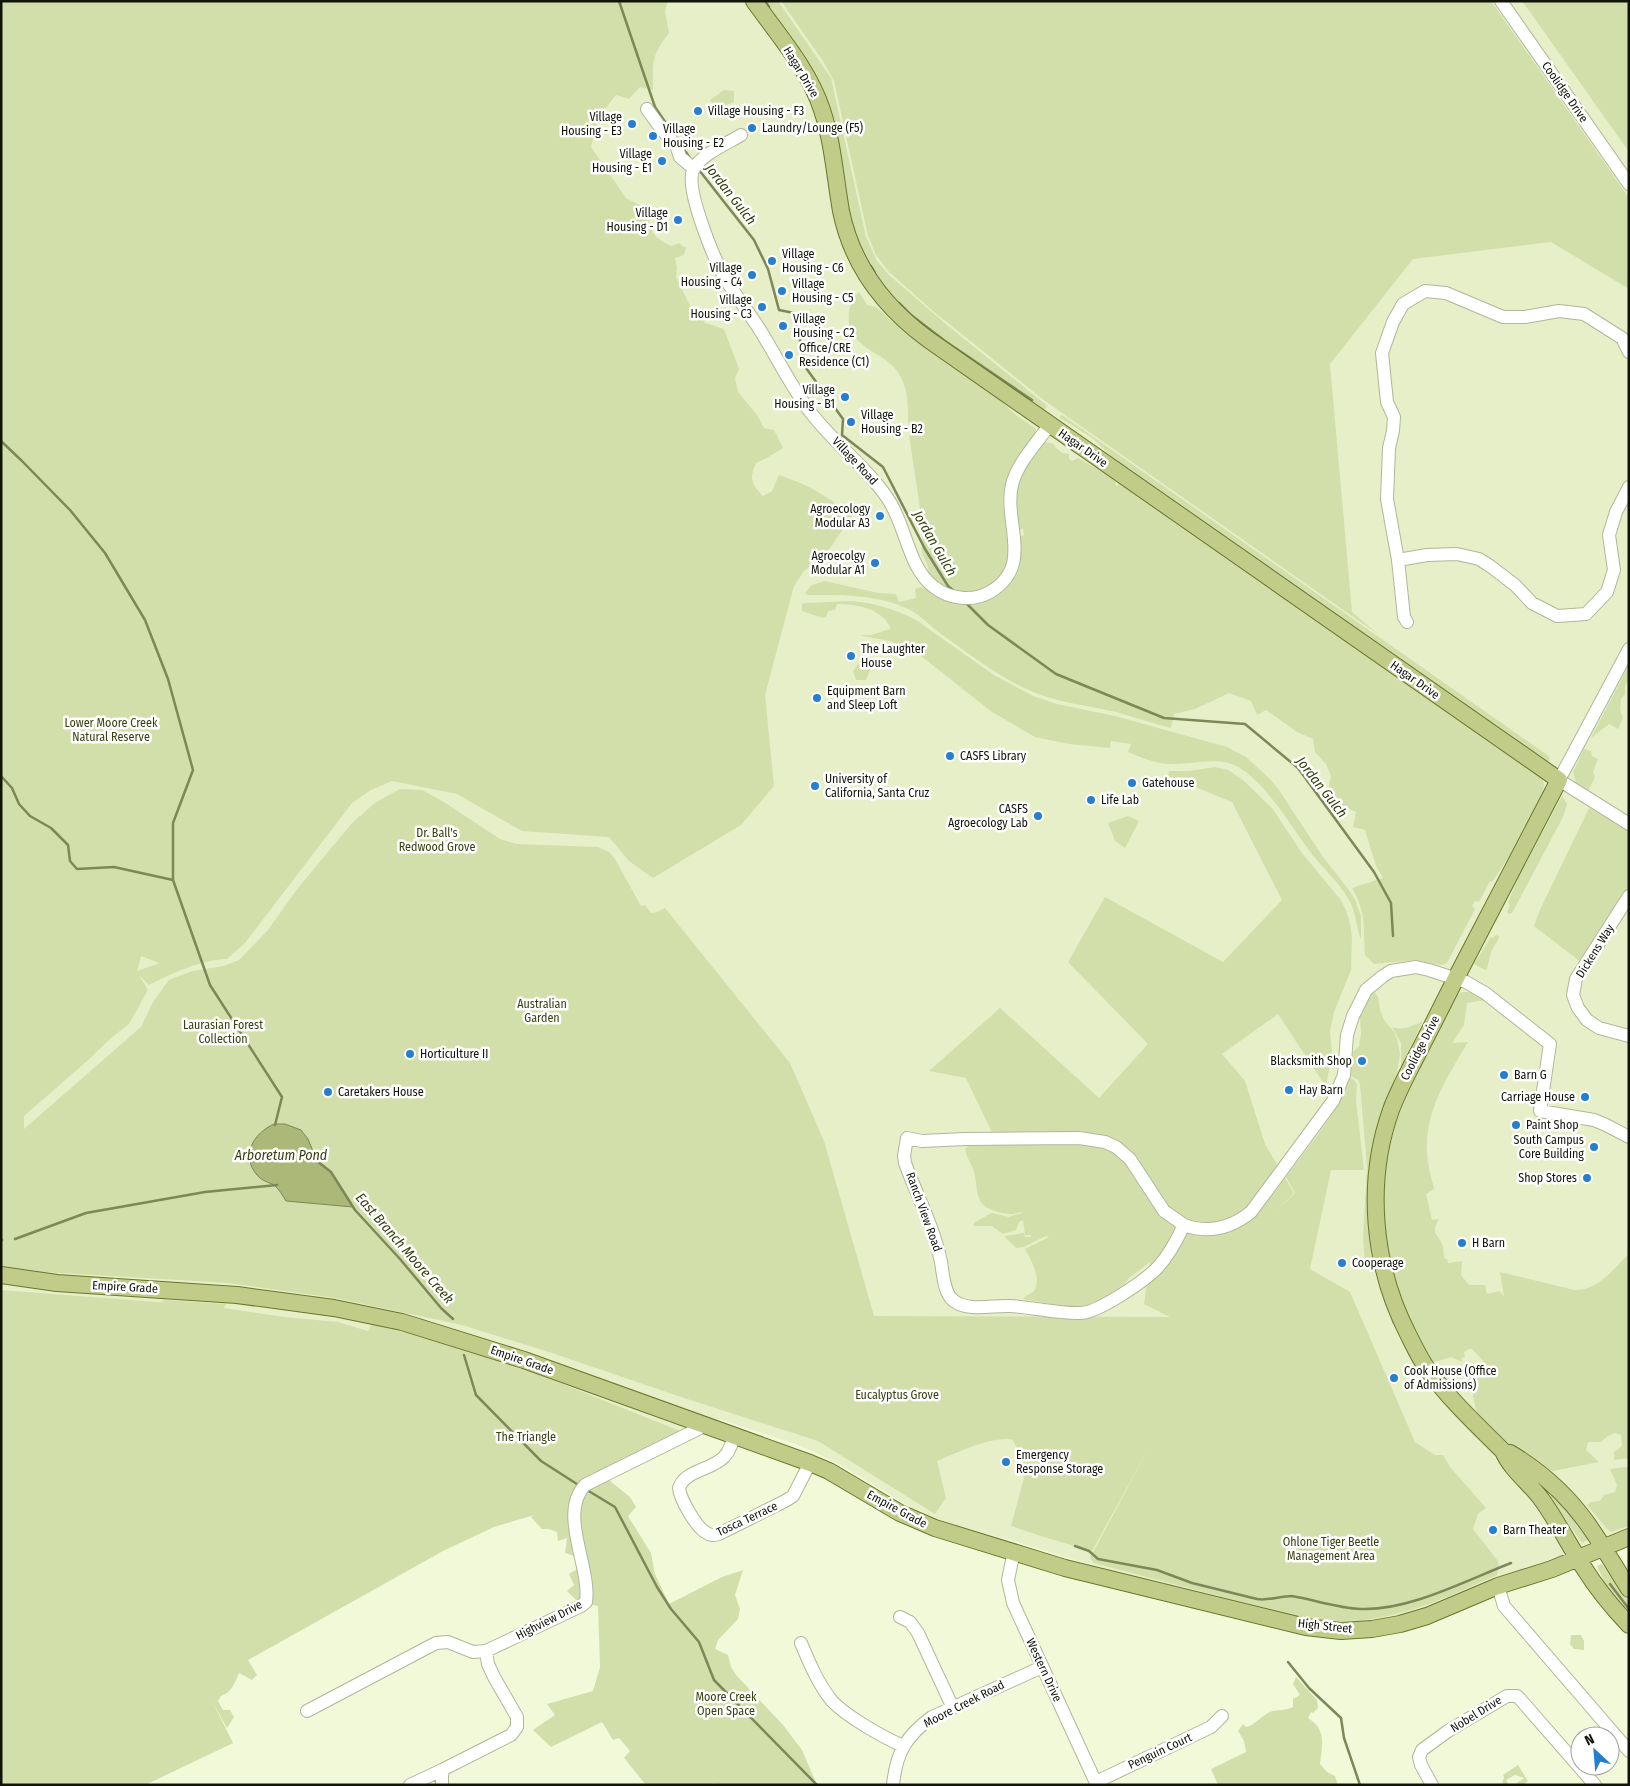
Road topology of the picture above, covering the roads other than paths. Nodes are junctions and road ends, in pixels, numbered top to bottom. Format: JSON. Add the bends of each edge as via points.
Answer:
{"nodes":[{"id":1,"x":754,"y":1,"type":"edge"},
{"id":2,"x":1501,"y":1,"type":"edge"},
{"id":3,"x":647,"y":109,"type":"dead end"},
{"id":4,"x":741,"y":135,"type":"dead end"},
{"id":5,"x":694,"y":169,"type":"junction"},
{"id":6,"x":1629,"y":184,"type":"edge"},
{"id":7,"x":1629,"y":352,"type":"edge"},
{"id":8,"x":1050,"y":424,"type":"junction"},
{"id":9,"x":1629,"y":487,"type":"edge"},
{"id":10,"x":1398,"y":560,"type":"junction"},
{"id":11,"x":1407,"y":622,"type":"dead end"},
{"id":12,"x":1629,"y":649,"type":"edge"},
{"id":13,"x":1559,"y":780,"type":"junction"},
{"id":14,"x":1629,"y":824,"type":"edge"},
{"id":15,"x":1629,"y":896,"type":"edge"},
{"id":16,"x":1456,"y":978,"type":"junction"},
{"id":17,"x":1629,"y":1036,"type":"edge"},
{"id":18,"x":1629,"y":1137,"type":"edge"},
{"id":19,"x":1184,"y":1225,"type":"junction"},
{"id":20,"x":1,"y":1275,"type":"edge"},
{"id":21,"x":706,"y":1425,"type":"junction"},
{"id":22,"x":734,"y":1435,"type":"junction"},
{"id":23,"x":1503,"y":1451,"type":"junction"},
{"id":24,"x":810,"y":1463,"type":"junction"},
{"id":25,"x":1629,"y":1537,"type":"edge"},
{"id":26,"x":1603,"y":1548,"type":"junction"},
{"id":27,"x":1014,"y":1552,"type":"junction"},
{"id":28,"x":1578,"y":1559,"type":"junction"},
{"id":29,"x":1498,"y":1586,"type":"junction"},
{"id":30,"x":1629,"y":1589,"type":"edge"},
{"id":31,"x":900,"y":1618,"type":"dead end"},
{"id":32,"x":1629,"y":1625,"type":"edge"},
{"id":33,"x":801,"y":1643,"type":"dead end"},
{"id":34,"x":486,"y":1651,"type":"junction"},
{"id":35,"x":1042,"y":1666,"type":"junction"},
{"id":36,"x":953,"y":1708,"type":"junction"},
{"id":37,"x":307,"y":1712,"type":"dead end"},
{"id":38,"x":1222,"y":1716,"type":"dead end"},
{"id":39,"x":904,"y":1746,"type":"junction"},
{"id":40,"x":1629,"y":1751,"type":"edge"},
{"id":41,"x":442,"y":1770,"type":"junction"},
{"id":42,"x":1096,"y":1783,"type":"edge"},
{"id":43,"x":410,"y":1785,"type":"edge"},
{"id":44,"x":442,"y":1785,"type":"edge"},
{"id":45,"x":893,"y":1785,"type":"edge"},
{"id":46,"x":1432,"y":1785,"type":"edge"},
{"id":47,"x":1595,"y":1785,"type":"edge"}],
"edges":[{"from":1,"to":8,"type":"main road","name":"Hagar Drive","via":[[814,89],[829,133],[844,225],[858,260],[874,287],[910,325]]},
{"from":2,"to":6,"type":"street","name":"Coolidge Drive"},
{"from":3,"to":5,"type":"street","via":[[676,145],[680,157]]},
{"from":4,"to":5,"type":"street","via":[[713,150]]},
{"from":5,"to":8,"type":"street","name":"Village Road","via":[[691,183],[703,228],[726,279],[809,410],[890,501],[918,569],[934,588],[966,599],[990,592],[1005,579],[1016,548],[1010,496],[1013,481],[1020,464]]},
{"from":7,"to":10,"type":"street","via":[[1622,338],[1584,314],[1559,311],[1503,317],[1446,293],[1425,291],[1403,304],[1382,353],[1387,402],[1394,417],[1388,448],[1387,499]]},
{"from":8,"to":13,"type":"main road","name":"Hagar Drive"},
{"from":9,"to":10,"type":"street","via":[[1609,535],[1614,570],[1607,592],[1586,614],[1557,616],[1532,603],[1515,585],[1479,559],[1457,554]]},
{"from":10,"to":11,"type":"street"},
{"from":12,"to":13,"type":"street","name":"Coolidge Drive"},
{"from":13,"to":14,"type":"street"},
{"from":13,"to":16,"type":"main road","name":"Coolidge Drive"},
{"from":15,"to":17,"type":"street","name":"Dickens Way","via":[[1576,979],[1573,995],[1587,1020],[1599,1028]]},
{"from":16,"to":18,"type":"street","name":"Ranch View Road","via":[[1485,993],[1550,1044],[1540,1110],[1594,1120]]},
{"from":16,"to":19,"type":"street","name":"Ranch View Road","via":[[1416,967],[1391,971],[1374,982],[1366,990],[1351,1021],[1344,1075],[1333,1100],[1251,1212],[1240,1221],[1221,1228],[1201,1229]]},
{"from":16,"to":23,"type":"main road","name":"Coolidge Drive","via":[[1391,1111],[1377,1176],[1378,1244],[1395,1308],[1416,1350],[1447,1393]]},
{"from":19,"to":19,"type":"street","name":"Ranch View Road","via":[[1157,1268],[1095,1310],[1082,1313],[1020,1307],[965,1307],[953,1300],[948,1292],[938,1247],[905,1163],[906,1138],[922,1142],[1079,1138],[1105,1142],[1130,1159],[1164,1211]]},
{"from":20,"to":21,"type":"main road","name":"Empire Grade","via":[[56,1282],[238,1294],[402,1322],[515,1357]]},
{"from":21,"to":22,"type":"main road","name":"Empire Grade"},
{"from":21,"to":34,"type":"street","name":"Highview Drive","via":[[585,1484],[578,1496],[573,1524],[586,1581],[586,1602]]},
{"from":22,"to":24,"type":"main road","name":"Empire Grade"},
{"from":22,"to":24,"type":"street","name":"Tosca Terrace","via":[[723,1458],[684,1479],[679,1488],[681,1498],[700,1529],[711,1535],[785,1501],[797,1490]]},
{"from":23,"to":26,"type":"main road","name":"Coolidge Drive","via":[[1551,1483],[1573,1504]]},
{"from":23,"to":28,"type":"main road","name":"Coolidge Drive","via":[[1554,1518]]},
{"from":24,"to":27,"type":"main road","name":"Empire Grade","via":[[934,1528]]},
{"from":25,"to":26,"type":"main road","name":"High Street"},
{"from":26,"to":28,"type":"main road","name":"High Street"},
{"from":26,"to":30,"type":"main road","name":"Coolidge Drive"},
{"from":27,"to":29,"type":"main road","name":"High Street","via":[[1287,1622],[1341,1630],[1400,1624]]},
{"from":27,"to":35,"type":"street","name":"Western Drive","via":[[1008,1572],[1010,1594]]},
{"from":28,"to":29,"type":"main road","name":"High Street"},
{"from":28,"to":32,"type":"main road","name":"Coolidge Drive","via":[[1608,1603]]},
{"from":29,"to":40,"type":"street","via":[[1504,1606]]},
{"from":31,"to":36,"type":"street","via":[[910,1622],[918,1633]]},
{"from":33,"to":39,"type":"street","via":[[803,1663],[832,1701],[844,1712]]},
{"from":34,"to":37,"type":"street","via":[[473,1652],[448,1642],[436,1643]]},
{"from":34,"to":41,"type":"street","via":[[488,1664],[517,1717],[517,1727],[511,1735]]},
{"from":35,"to":36,"type":"street","name":"Moore Creek Road"},
{"from":35,"to":42,"type":"street","name":"Western Drive"},
{"from":36,"to":39,"type":"street","name":"Moore Creek Road","via":[[932,1717],[916,1729]]},
{"from":38,"to":42,"type":"street","name":"Penguin Court","via":[[1211,1727]]},
{"from":39,"to":45,"type":"street","name":"Moore Creek Road","via":[[895,1767]]},
{"from":41,"to":43,"type":"street"},
{"from":41,"to":44,"type":"street"},
{"from":46,"to":47,"type":"street","name":"Nobel Drive","via":[[1421,1765],[1419,1757],[1422,1750],[1507,1696],[1516,1696]]}]}
